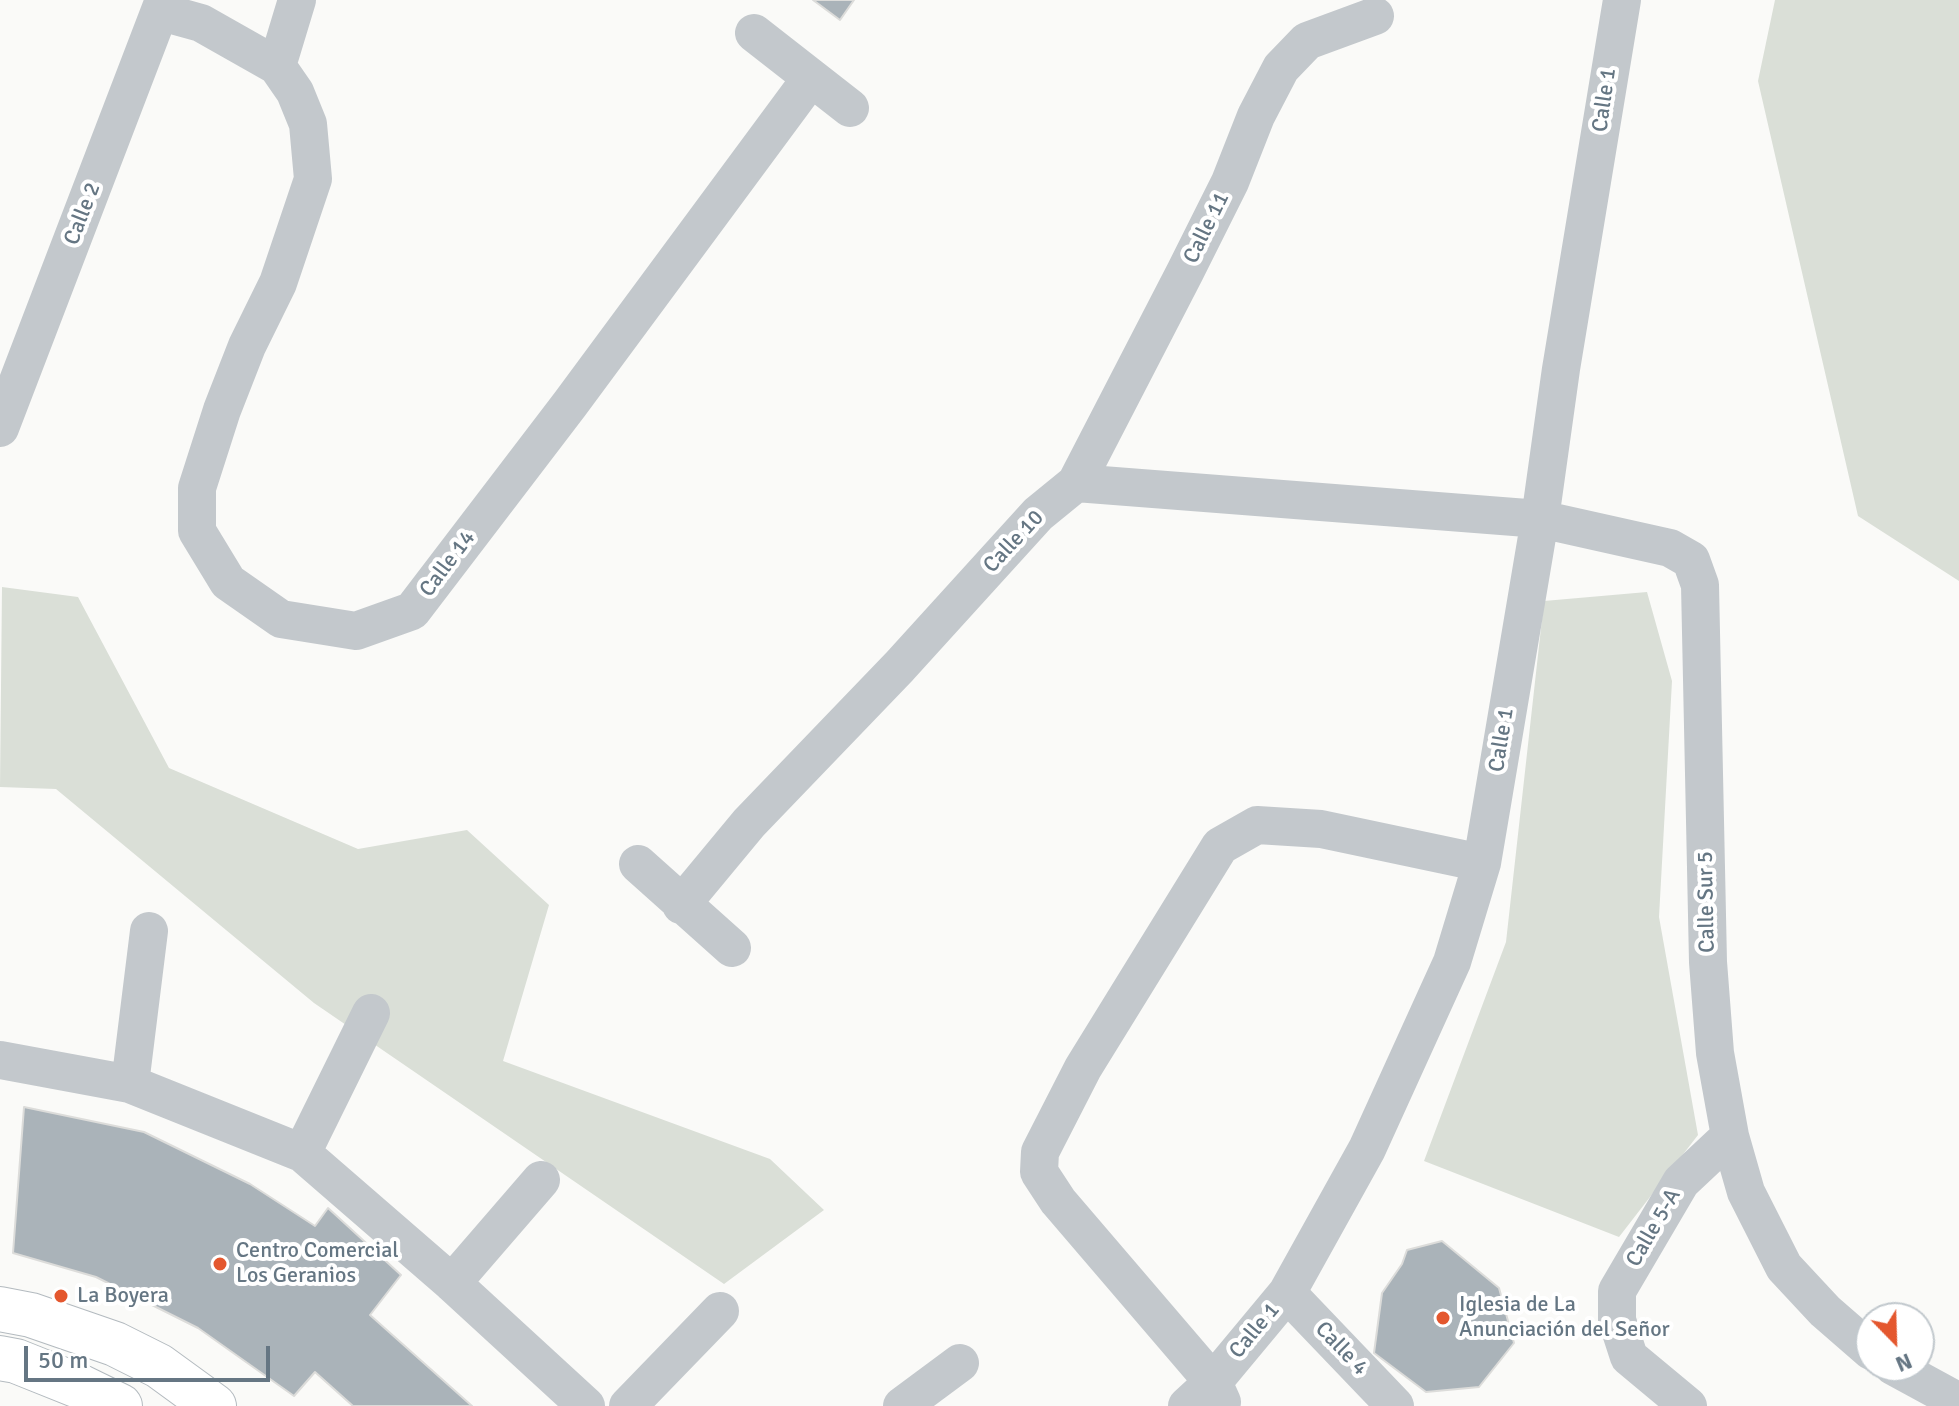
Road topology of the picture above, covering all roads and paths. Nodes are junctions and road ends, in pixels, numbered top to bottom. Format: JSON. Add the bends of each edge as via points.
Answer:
{"nodes":[{"id":1,"x":297,"y":0,"type":"edge"},
{"id":2,"x":1622,"y":0,"type":"edge"},
{"id":3,"x":162,"y":6,"type":"edge"},
{"id":4,"x":1375,"y":16,"type":"dead end"},
{"id":5,"x":754,"y":33,"type":"dead end"},
{"id":6,"x":277,"y":66,"type":"junction"},
{"id":7,"x":811,"y":78,"type":"junction"},
{"id":8,"x":850,"y":108,"type":"dead end"},
{"id":9,"x":0,"y":428,"type":"edge"},
{"id":10,"x":1076,"y":483,"type":"junction"},
{"id":11,"x":1540,"y":519,"type":"junction"},
{"id":12,"x":1482,"y":863,"type":"junction"},
{"id":13,"x":638,"y":864,"type":"dead end"},
{"id":14,"x":681,"y":905,"type":"junction"},
{"id":15,"x":149,"y":931,"type":"dead end"},
{"id":16,"x":732,"y":948,"type":"dead end"},
{"id":17,"x":371,"y":1013,"type":"dead end"},
{"id":18,"x":0,"y":1060,"type":"edge"},
{"id":19,"x":130,"y":1084,"type":"junction"},
{"id":20,"x":1730,"y":1136,"type":"junction"},
{"id":21,"x":302,"y":1153,"type":"junction"},
{"id":22,"x":541,"y":1180,"type":"dead end"},
{"id":23,"x":452,"y":1283,"type":"junction"},
{"id":24,"x":1287,"y":1293,"type":"junction"},
{"id":25,"x":0,"y":1309,"type":"edge"},
{"id":26,"x":720,"y":1311,"type":"dead end"},
{"id":27,"x":1855,"y":1337,"type":"edge"},
{"id":28,"x":0,"y":1358,"type":"edge"},
{"id":29,"x":960,"y":1363,"type":"dead end"},
{"id":30,"x":1922,"y":1382,"type":"edge"},
{"id":31,"x":1208,"y":1398,"type":"edge"},
{"id":32,"x":1959,"y":1402,"type":"edge"},
{"id":33,"x":120,"y":1406,"type":"edge"},
{"id":34,"x":214,"y":1406,"type":"edge"},
{"id":35,"x":586,"y":1406,"type":"edge"},
{"id":36,"x":628,"y":1406,"type":"edge"},
{"id":37,"x":902,"y":1406,"type":"edge"},
{"id":38,"x":1395,"y":1406,"type":"edge"},
{"id":39,"x":1688,"y":1406,"type":"edge"}],
"edges":[{"from":1,"to":6,"type":"street"},
{"from":2,"to":11,"type":"street","name":"Calle 1"},
{"from":3,"to":6,"type":"street","name":"Calle 14"},
{"from":3,"to":9,"type":"street","name":"Calle 2"},
{"from":4,"to":10,"type":"street","name":"Calle 11","via":[[1307,41],[1281,68],[1230,182]]},
{"from":5,"to":7,"type":"street"},
{"from":6,"to":7,"type":"street","name":"Calle 14","via":[[308,124],[313,179],[278,283],[218,423],[197,488],[197,531],[228,582],[281,619],[356,631],[412,611]]},
{"from":7,"to":8,"type":"street"},
{"from":10,"to":11,"type":"street"},
{"from":10,"to":14,"type":"street","name":"Calle 10","via":[[1038,514],[749,823]]},
{"from":11,"to":12,"type":"street","name":"Calle 1"},
{"from":11,"to":20,"type":"street","name":"Calle Sur 5","via":[[1670,548],[1691,560],[1700,585],[1708,962],[1715,1053]]},
{"from":12,"to":24,"type":"street","name":"Calle 1","via":[[1439,991],[1367,1149]]},
{"from":12,"to":31,"type":"street","via":[[1321,829],[1257,825],[1220,846],[1083,1068],[1040,1152],[1039,1172]]},
{"from":13,"to":14,"type":"street"},
{"from":14,"to":16,"type":"street"},
{"from":15,"to":19,"type":"street"},
{"from":17,"to":21,"type":"street"},
{"from":18,"to":19,"type":"street"},
{"from":19,"to":21,"type":"street"},
{"from":20,"to":27,"type":"street","name":"Calle Sur 5","via":[[1746,1192],[1784,1267]]},
{"from":20,"to":39,"type":"street","name":"Calle 5-A","via":[[1681,1182],[1617,1291],[1617,1320],[1629,1357]]},
{"from":21,"to":23,"type":"street"},
{"from":22,"to":23,"type":"street"},
{"from":23,"to":35,"type":"street"},
{"from":24,"to":31,"type":"street","name":"Calle 1"},
{"from":24,"to":38,"type":"street","name":"Calle 4"},
{"from":25,"to":34,"type":"main road","via":[[115,1344],[159,1366]]},
{"from":26,"to":36,"type":"street"},
{"from":28,"to":33,"type":"main road"},
{"from":29,"to":37,"type":"street"},
{"from":30,"to":32,"type":"street"}]}
